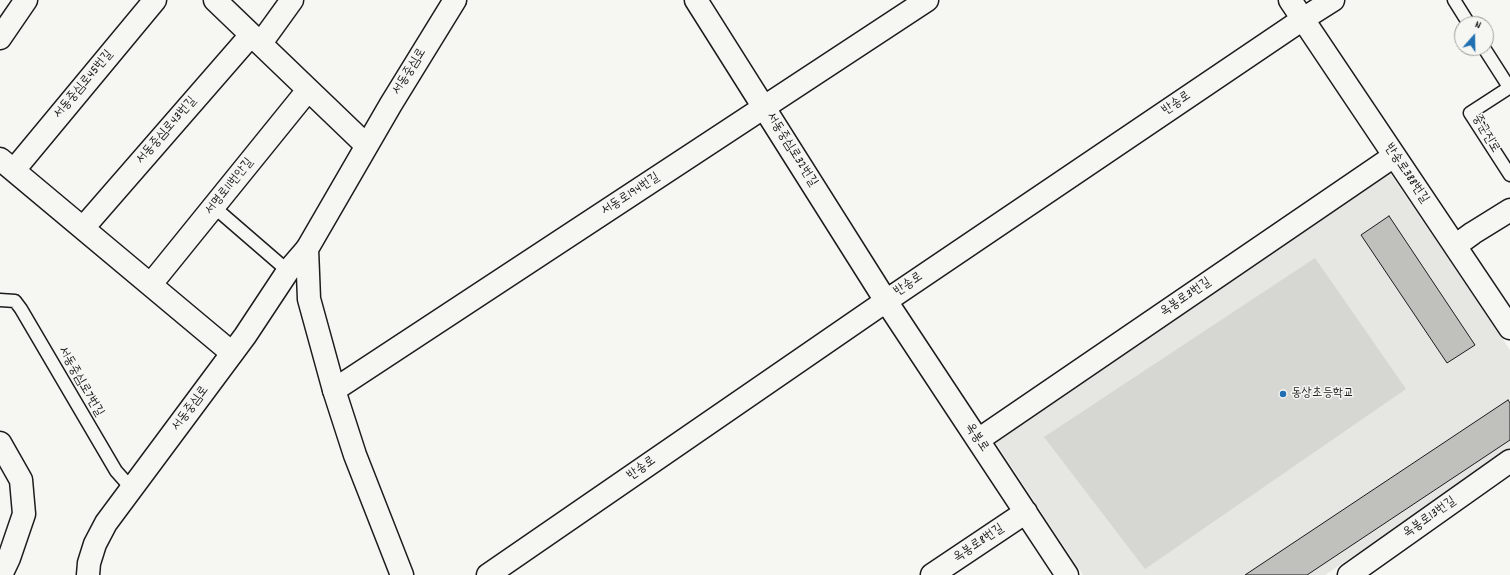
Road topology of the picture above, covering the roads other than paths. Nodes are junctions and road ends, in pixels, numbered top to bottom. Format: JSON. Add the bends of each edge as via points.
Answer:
{"nodes":[{"id":1,"x":26,"y":0,"type":"edge"},
{"id":2,"x":155,"y":0,"type":"edge"},
{"id":3,"x":215,"y":0,"type":"edge"},
{"id":4,"x":292,"y":0,"type":"edge"},
{"id":5,"x":455,"y":0,"type":"edge"},
{"id":6,"x":696,"y":0,"type":"edge"},
{"id":7,"x":1290,"y":0,"type":"edge"},
{"id":8,"x":1333,"y":0,"type":"edge"},
{"id":9,"x":1454,"y":0,"type":"edge"},
{"id":10,"x":913,"y":4,"type":"edge"},
{"id":11,"x":1464,"y":16,"type":"edge"},
{"id":12,"x":1303,"y":19,"type":"junction"},
{"id":13,"x":0,"y":38,"type":"edge"},
{"id":14,"x":256,"y":39,"type":"junction"},
{"id":15,"x":1489,"y":56,"type":"edge"},
{"id":16,"x":1509,"y":87,"type":"edge"},
{"id":17,"x":308,"y":90,"type":"junction"},
{"id":18,"x":764,"y":107,"type":"junction"},
{"id":19,"x":366,"y":145,"type":"junction"},
{"id":20,"x":1394,"y":156,"type":"junction"},
{"id":21,"x":7,"y":165,"type":"edge"},
{"id":22,"x":1510,"y":175,"type":"edge"},
{"id":23,"x":214,"y":207,"type":"junction"},
{"id":24,"x":1510,"y":210,"type":"edge"},
{"id":25,"x":83,"y":228,"type":"junction"},
{"id":26,"x":1455,"y":246,"type":"junction"},
{"id":27,"x":307,"y":249,"type":"junction"},
{"id":28,"x":288,"y":271,"type":"junction"},
{"id":29,"x":151,"y":284,"type":"junction"},
{"id":30,"x":0,"y":300,"type":"edge"},
{"id":31,"x":886,"y":301,"type":"junction"},
{"id":32,"x":1510,"y":328,"type":"edge"},
{"id":33,"x":232,"y":353,"type":"junction"},
{"id":34,"x":334,"y":390,"type":"junction"},
{"id":35,"x":978,"y":440,"type":"junction"},
{"id":36,"x":0,"y":443,"type":"edge"},
{"id":37,"x":1510,"y":461,"type":"edge"},
{"id":38,"x":132,"y":489,"type":"junction"},
{"id":39,"x":1026,"y":512,"type":"junction"},
{"id":40,"x":1,"y":575,"type":"edge"},
{"id":41,"x":88,"y":575,"type":"edge"},
{"id":42,"x":402,"y":575,"type":"edge"},
{"id":43,"x":488,"y":575,"type":"edge"},
{"id":44,"x":932,"y":575,"type":"edge"},
{"id":45,"x":1067,"y":575,"type":"edge"},
{"id":46,"x":1349,"y":575,"type":"edge"}],
"edges":[{"from":1,"to":13,"type":"street"},
{"from":2,"to":21,"type":"street","name":"서동중심로45번길"},
{"from":3,"to":14,"type":"street"},
{"from":4,"to":14,"type":"street","name":"서동중심로43번길"},
{"from":5,"to":19,"type":"street","name":"서동중심로"},
{"from":6,"to":18,"type":"street","name":"서동중심로32번길"},
{"from":7,"to":12,"type":"street","name":"반송로388번길"},
{"from":8,"to":12,"type":"street","name":"반송로"},
{"from":9,"to":11,"type":"lane"},
{"from":10,"to":18,"type":"street","name":"서동로194번길"},
{"from":12,"to":20,"type":"street","name":"반송로388번길"},
{"from":12,"to":31,"type":"street","name":"반송로"},
{"from":14,"to":17,"type":"street"},
{"from":14,"to":25,"type":"street","name":"서동중심로43번길"},
{"from":15,"to":16,"type":"lane"},
{"from":16,"to":22,"type":"lane","name":"중군진로","via":[[1470,113]]},
{"from":17,"to":19,"type":"street"},
{"from":17,"to":23,"type":"street","name":"서명로11번안길"},
{"from":18,"to":31,"type":"street","name":"서동중심로32번길"},
{"from":18,"to":34,"type":"street","name":"서동로194번길"},
{"from":19,"to":27,"type":"street","name":"서동중심로"},
{"from":20,"to":26,"type":"street","name":"반송로388번길"},
{"from":20,"to":35,"type":"street","name":"옥봉로3번길"},
{"from":21,"to":25,"type":"street"},
{"from":23,"to":28,"type":"lane"},
{"from":23,"to":29,"type":"street","name":"서명로11번안길"},
{"from":24,"to":26,"type":"street"},
{"from":25,"to":29,"type":"street"},
{"from":26,"to":32,"type":"street","name":"반송로388번길"},
{"from":27,"to":28,"type":"street","name":"서동중심로"},
{"from":27,"to":34,"type":"street","via":[[308,299]]},
{"from":28,"to":33,"type":"street","name":"서동중심로"},
{"from":29,"to":33,"type":"street"},
{"from":30,"to":38,"type":"lane","name":"서동중심로7번길","via":[[15,301],[116,471]]},
{"from":31,"to":35,"type":"street","name":"옥봉로"},
{"from":31,"to":43,"type":"street","name":"반송로"},
{"from":33,"to":38,"type":"street","name":"서동중심로"},
{"from":34,"to":42,"type":"street","via":[[355,455]]},
{"from":35,"to":39,"type":"street","name":"옥봉로"},
{"from":36,"to":40,"type":"street","via":[[21,480],[24,514]]},
{"from":37,"to":46,"type":"street","name":"옥봉로13번길"},
{"from":38,"to":41,"type":"street","name":"서동중심로","via":[[100,534],[89,564]]},
{"from":39,"to":44,"type":"street","name":"옥봉로8번길"},
{"from":39,"to":45,"type":"street","name":"옥봉로"}]}
